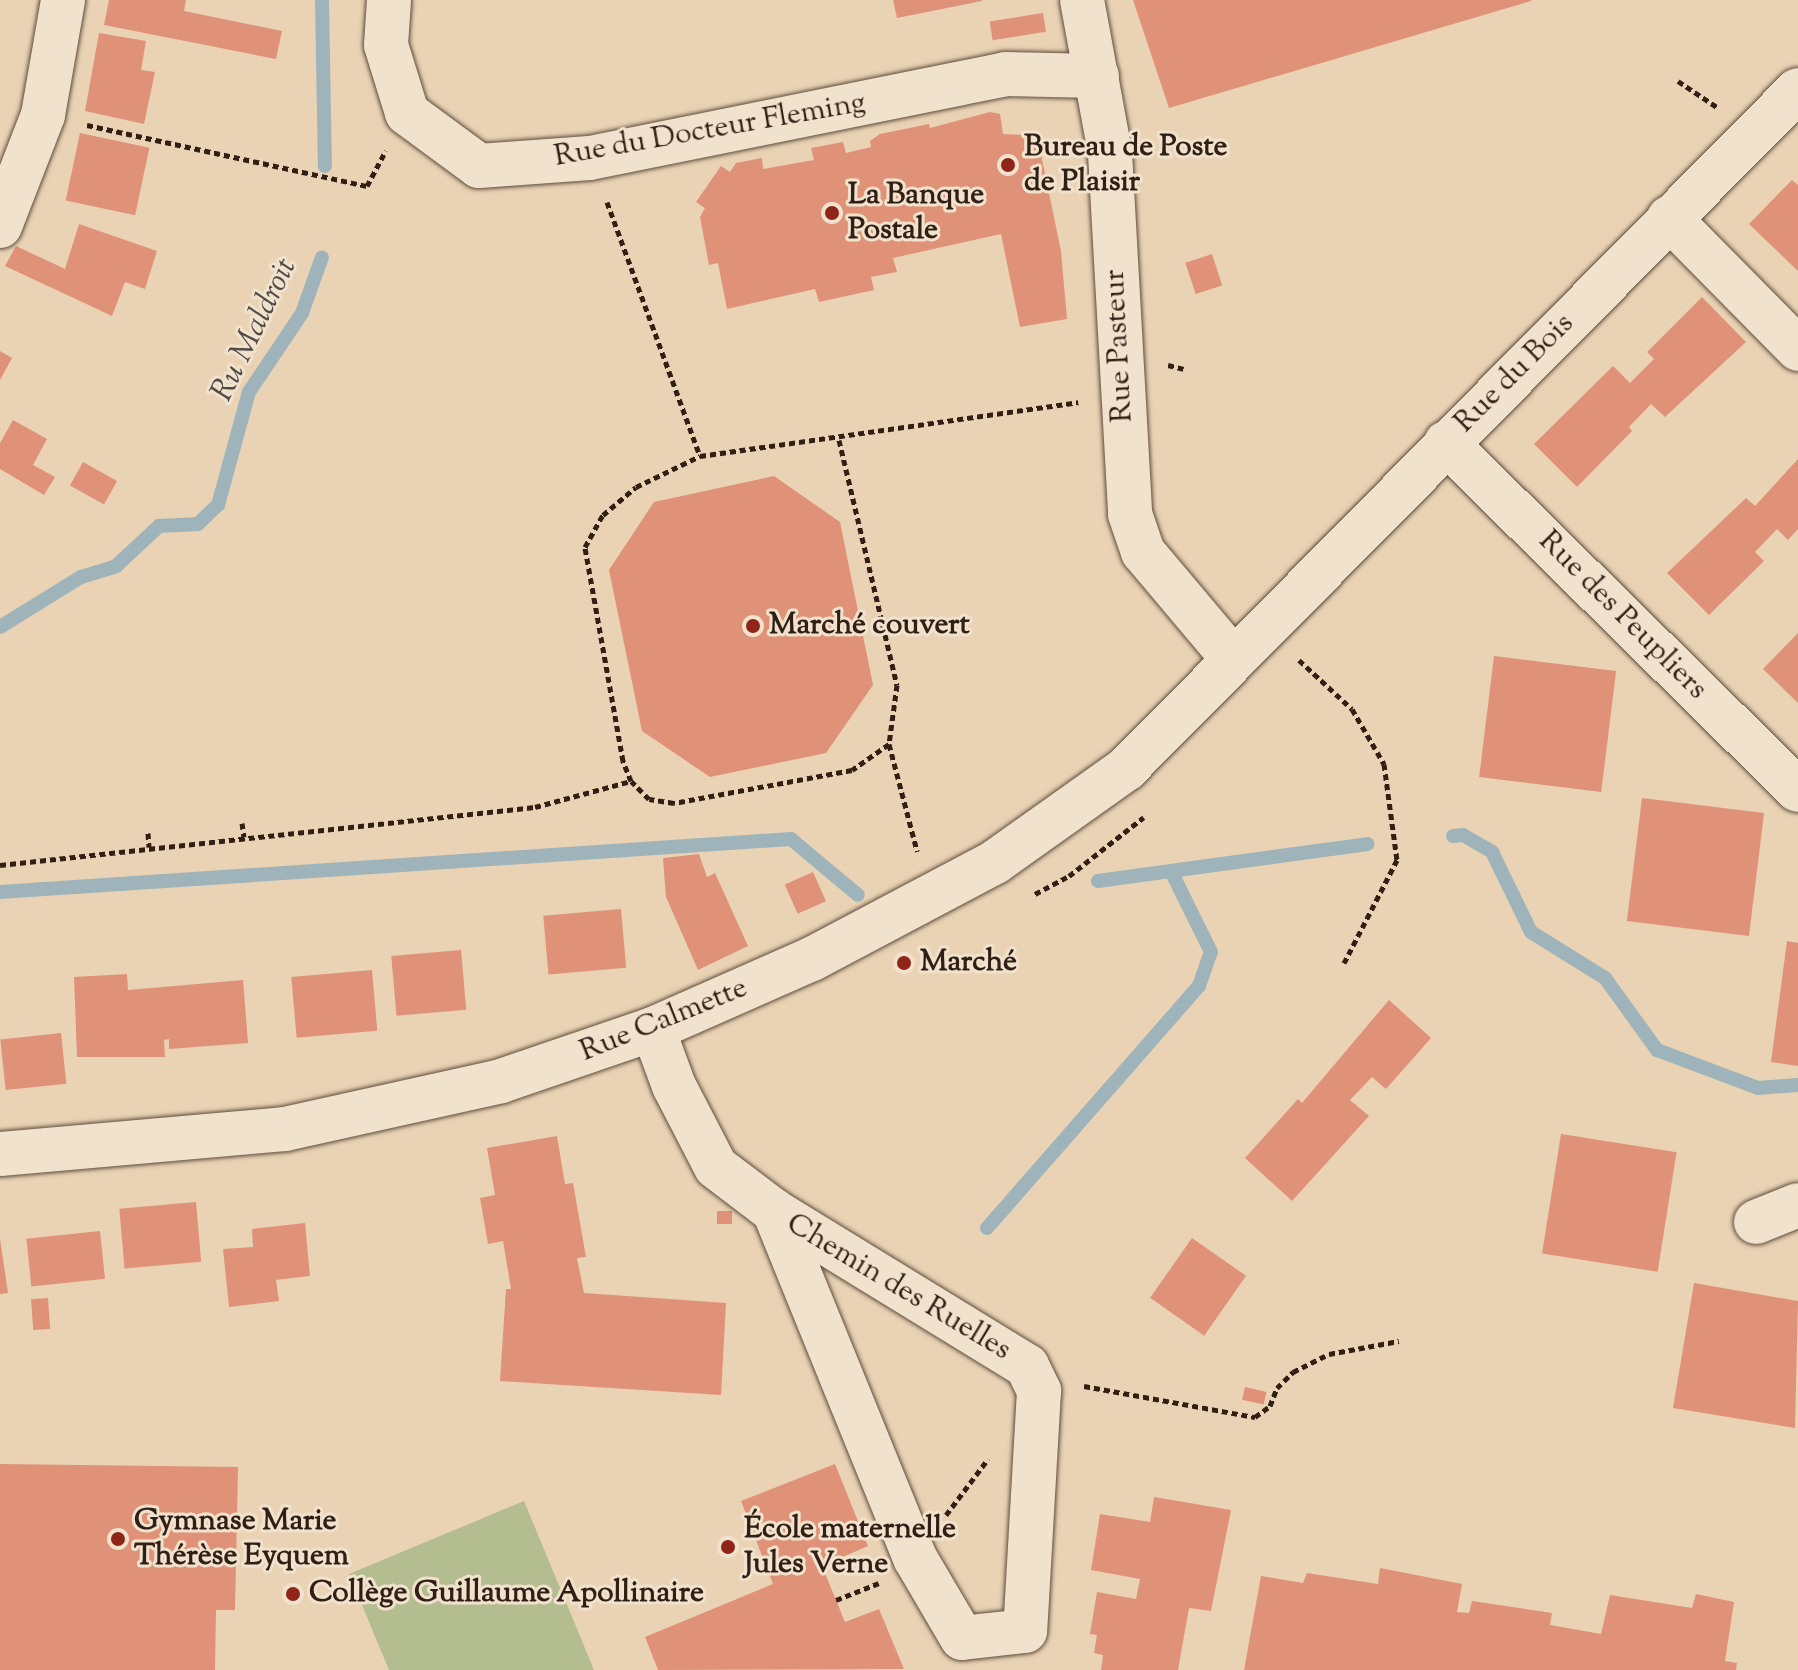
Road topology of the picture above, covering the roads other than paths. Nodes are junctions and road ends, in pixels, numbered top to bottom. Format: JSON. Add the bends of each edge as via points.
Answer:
{"nodes":[{"id":1,"x":63,"y":0,"type":"edge"},
{"id":2,"x":389,"y":0,"type":"edge"},
{"id":3,"x":1082,"y":0,"type":"edge"},
{"id":4,"x":1097,"y":76,"type":"junction"},
{"id":5,"x":1798,"y":90,"type":"edge"},
{"id":6,"x":1669,"y":218,"type":"junction"},
{"id":7,"x":0,"y":226,"type":"edge"},
{"id":8,"x":1798,"y":349,"type":"edge"},
{"id":9,"x":1446,"y":443,"type":"junction"},
{"id":10,"x":1233,"y":659,"type":"junction"},
{"id":11,"x":1798,"y":790,"type":"edge"},
{"id":12,"x":653,"y":1029,"type":"junction"},
{"id":13,"x":0,"y":1154,"type":"edge"},
{"id":14,"x":1798,"y":1205,"type":"edge"},
{"id":15,"x":774,"y":1211,"type":"junction"},
{"id":16,"x":1756,"y":1222,"type":"dead end"},
{"id":17,"x":961,"y":1654,"type":"edge"}],
"edges":[{"from":1,"to":7,"type":"street","via":[[43,115]]},
{"from":2,"to":4,"type":"street","name":"Rue du Docteur Fleming","via":[[386,45],[407,113],[479,166],[590,158],[1005,74]]},
{"from":3,"to":4,"type":"street","name":"Rue Pasteur"},
{"from":4,"to":10,"type":"street","name":"Rue Pasteur","via":[[1110,153],[1130,514],[1143,552]]},
{"from":5,"to":6,"type":"street","name":"Rue du Bois"},
{"from":6,"to":8,"type":"street"},
{"from":6,"to":9,"type":"street","name":"Rue du Bois"},
{"from":9,"to":10,"type":"street","name":"Rue du Bois"},
{"from":9,"to":11,"type":"street","name":"Rue des Peupliers"},
{"from":10,"to":12,"type":"street","name":"Rue Calmette","via":[[1126,769],[1029,841],[812,959]]},
{"from":12,"to":13,"type":"street","name":"Rue Calmette","via":[[501,1081],[285,1129]]},
{"from":12,"to":15,"type":"street","name":"Chemin des Ruelles","via":[[674,1086],[716,1167]]},
{"from":14,"to":16,"type":"street"},
{"from":15,"to":17,"type":"street","name":"Chemin des Ruelles","via":[[915,1558]]},
{"from":15,"to":17,"type":"street","name":"Chemin des Ruelles","via":[[1027,1366],[1039,1391],[1025,1631]]}]}
